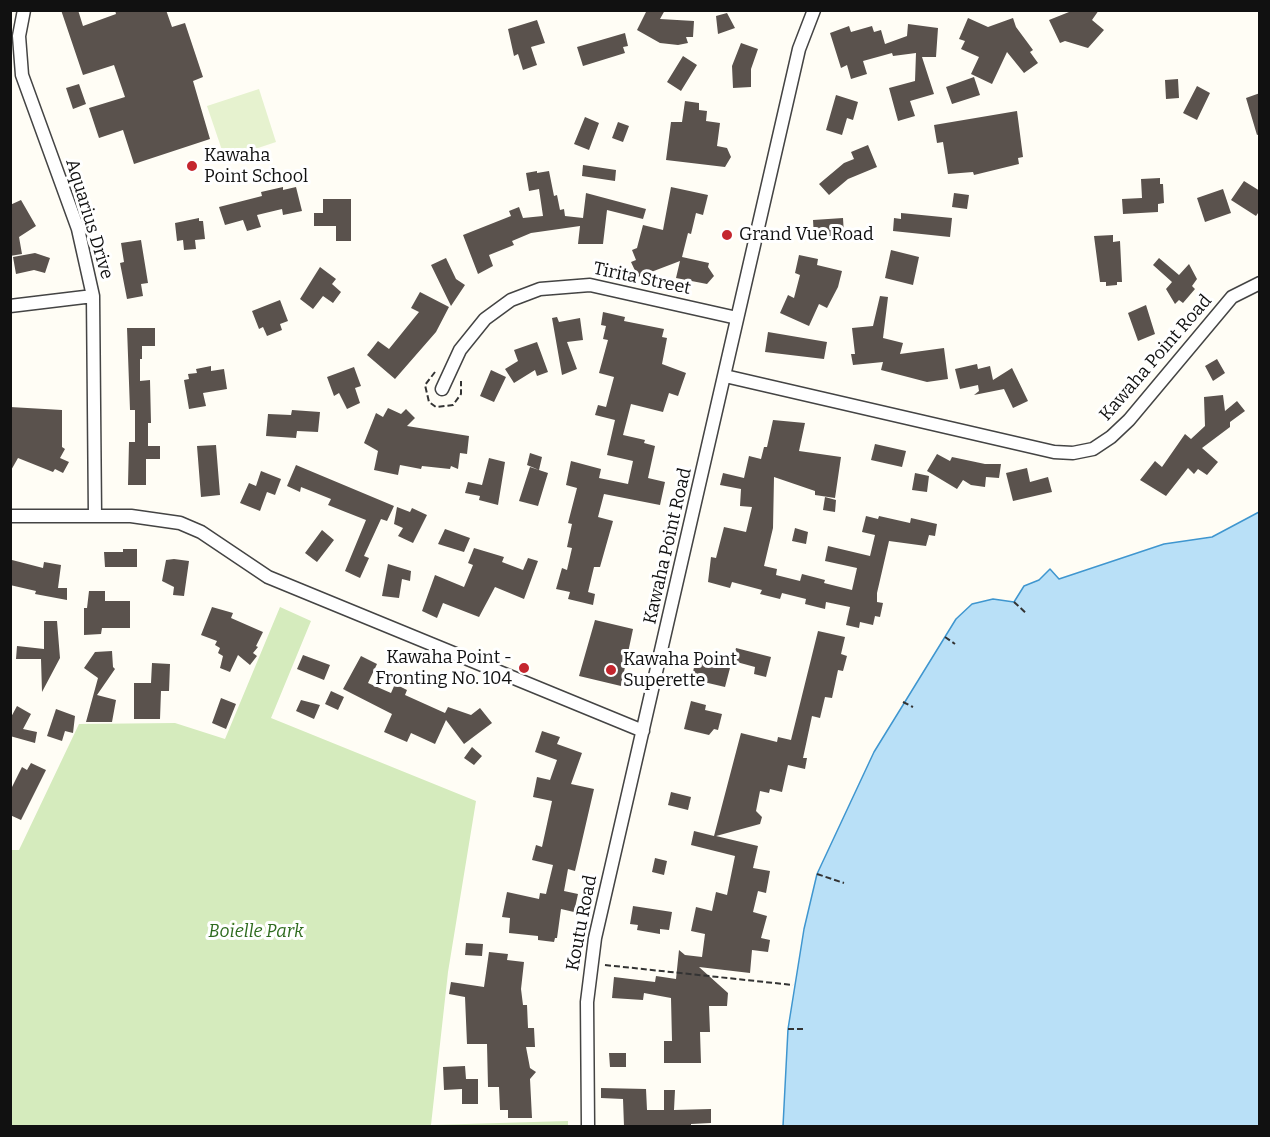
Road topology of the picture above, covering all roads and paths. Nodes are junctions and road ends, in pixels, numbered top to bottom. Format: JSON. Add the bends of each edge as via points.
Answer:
{"nodes":[{"id":1,"x":24,"y":10,"type":"edge"},
{"id":2,"x":814,"y":10,"type":"edge"},
{"id":3,"x":1260,"y":283,"type":"edge"},
{"id":4,"x":93,"y":296,"type":"junction"},
{"id":5,"x":10,"y":306,"type":"edge"},
{"id":6,"x":737,"y":318,"type":"junction"},
{"id":7,"x":435,"y":372,"type":"dead end"},
{"id":8,"x":724,"y":376,"type":"junction"},
{"id":9,"x":461,"y":378,"type":"dead end"},
{"id":10,"x":442,"y":389,"type":"dead end"},
{"id":11,"x":10,"y":516,"type":"edge"},
{"id":12,"x":95,"y":516,"type":"junction"},
{"id":13,"x":1014,"y":602,"type":"dead end"},
{"id":14,"x":1027,"y":614,"type":"dead end"},
{"id":15,"x":945,"y":637,"type":"dead end"},
{"id":16,"x":955,"y":644,"type":"dead end"},
{"id":17,"x":903,"y":702,"type":"dead end"},
{"id":18,"x":913,"y":707,"type":"dead end"},
{"id":19,"x":643,"y":731,"type":"junction"},
{"id":20,"x":817,"y":874,"type":"dead end"},
{"id":21,"x":844,"y":883,"type":"dead end"},
{"id":22,"x":590,"y":963,"type":"junction"},
{"id":23,"x":793,"y":985,"type":"dead end"},
{"id":24,"x":788,"y":1029,"type":"dead end"},
{"id":25,"x":805,"y":1029,"type":"dead end"},
{"id":26,"x":588,"y":1126,"type":"edge"}],
"edges":[{"from":1,"to":4,"type":"street","name":"Aquarius Drive","via":[[19,36],[22,75],[78,230]]},
{"from":2,"to":6,"type":"street","via":[[799,49]]},
{"from":3,"to":8,"type":"street","name":"Kawaha Point Road","via":[[1232,297],[1111,437],[1093,449],[1073,453],[1054,452]]},
{"from":4,"to":5,"type":"street"},
{"from":4,"to":12,"type":"street","name":"Aquarius Drive"},
{"from":6,"to":8,"type":"street"},
{"from":6,"to":10,"type":"street","name":"Tirita Street","via":[[590,285],[540,289],[511,300],[485,319],[460,350]]},
{"from":7,"to":9,"type":"path","via":[[425,385],[429,402],[436,407],[446,407],[458,400]]},
{"from":8,"to":19,"type":"street","name":"Kawaha Point Road"},
{"from":11,"to":12,"type":"street"},
{"from":12,"to":19,"type":"street","via":[[157,518],[180,523],[201,532],[268,577]]},
{"from":13,"to":14,"type":"path"},
{"from":15,"to":16,"type":"path"},
{"from":17,"to":18,"type":"path"},
{"from":19,"to":22,"type":"street","name":"Koutu Road"},
{"from":20,"to":21,"type":"path"},
{"from":22,"to":23,"type":"path"},
{"from":22,"to":26,"type":"street","name":"Koutu Road","via":[[586,1042]]},
{"from":24,"to":25,"type":"path"}]}
